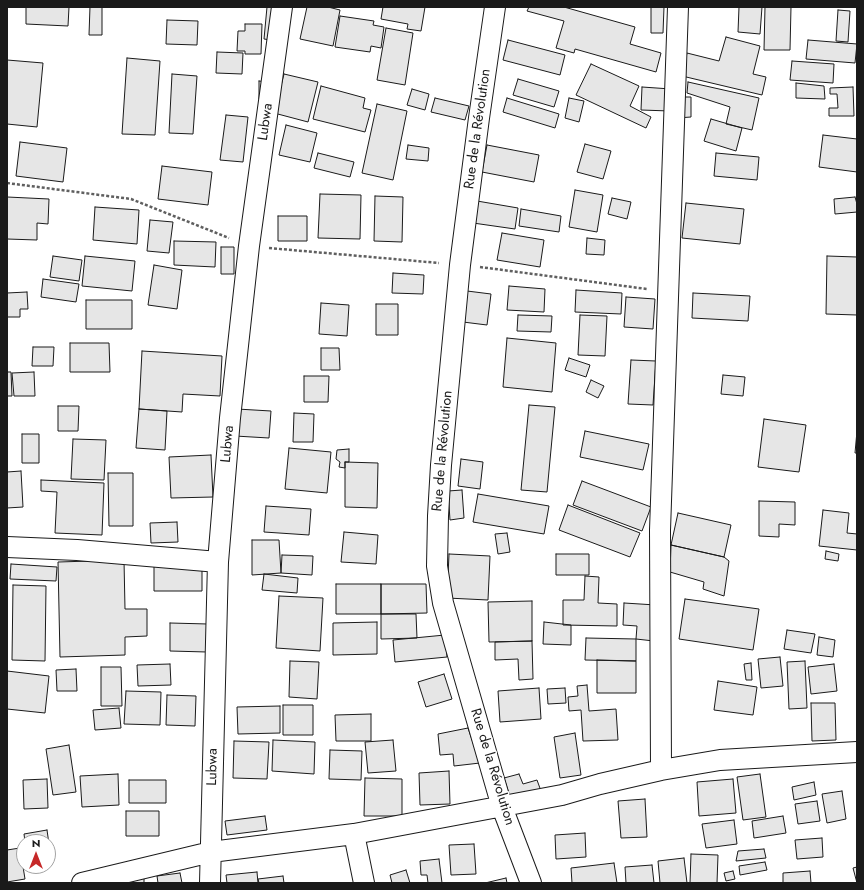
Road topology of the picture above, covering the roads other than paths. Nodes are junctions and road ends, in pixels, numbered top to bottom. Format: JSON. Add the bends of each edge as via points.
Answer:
{"nodes":[{"id":1,"x":282,"y":7,"type":"edge"},
{"id":2,"x":495,"y":7,"type":"edge"},
{"id":3,"x":678,"y":7,"type":"edge"},
{"id":4,"x":7,"y":547,"type":"edge"},
{"id":5,"x":218,"y":562,"type":"junction"},
{"id":6,"x":857,"y":752,"type":"edge"},
{"id":7,"x":661,"y":770,"type":"junction"},
{"id":8,"x":502,"y":807,"type":"junction"},
{"id":9,"x":354,"y":834,"type":"junction"},
{"id":10,"x":211,"y":852,"type":"junction"},
{"id":11,"x":82,"y":883,"type":"edge"},
{"id":12,"x":210,"y":883,"type":"edge"},
{"id":13,"x":364,"y":883,"type":"edge"},
{"id":14,"x":531,"y":883,"type":"edge"}],
"edges":[{"from":1,"to":5,"type":"street","name":"Lubwa","via":[[249,246],[230,418]]},
{"from":2,"to":8,"type":"street","name":"Rue de la Révolution","via":[[460,265],[441,465],[437,566],[442,602]]},
{"from":3,"to":7,"type":"street","via":[[660,530]]},
{"from":4,"to":5,"type":"street"},
{"from":5,"to":10,"type":"street","name":"Lubwa"},
{"from":6,"to":7,"type":"street","via":[[720,760]]},
{"from":7,"to":8,"type":"street"},
{"from":8,"to":9,"type":"street"},
{"from":8,"to":14,"type":"street","name":"Rue de la Révolution"},
{"from":9,"to":10,"type":"street"},
{"from":9,"to":13,"type":"street"},
{"from":10,"to":11,"type":"street"},
{"from":10,"to":12,"type":"street","name":"Lubwa"}]}
